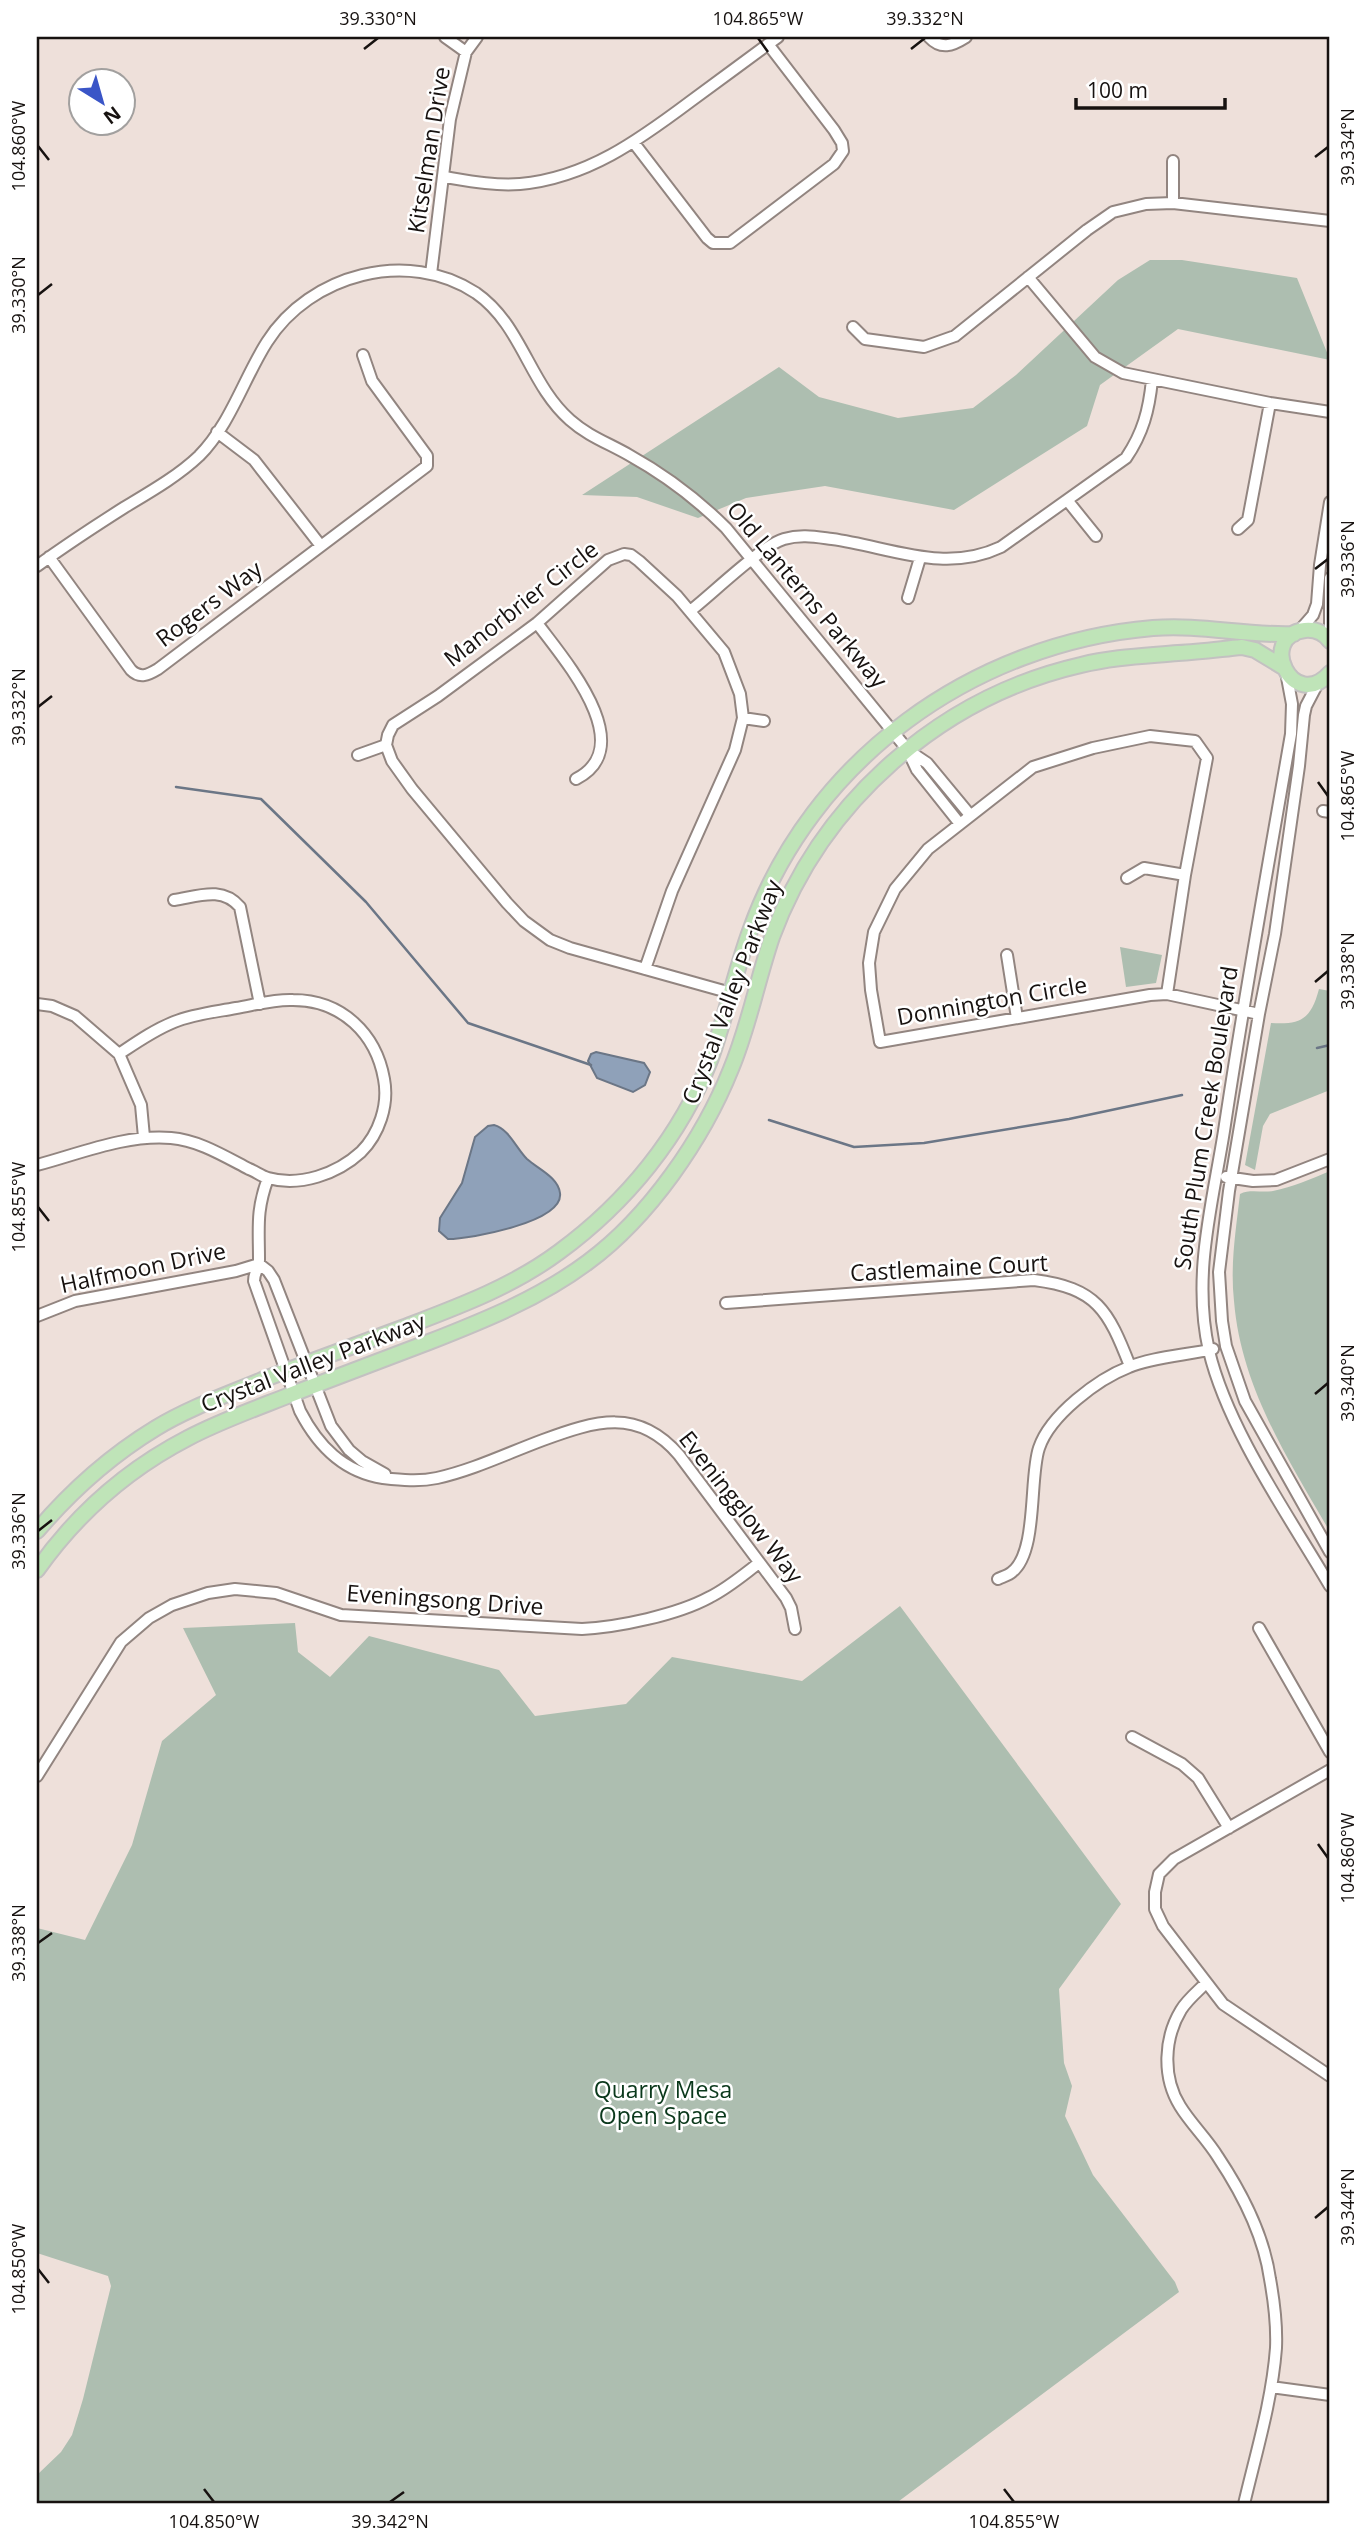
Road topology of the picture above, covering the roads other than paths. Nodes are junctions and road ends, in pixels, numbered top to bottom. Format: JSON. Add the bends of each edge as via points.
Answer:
{"nodes":[{"id":1,"x":445,"y":37,"type":"edge"},
{"id":2,"x":477,"y":37,"type":"edge"},
{"id":3,"x":778,"y":37,"type":"edge"},
{"id":4,"x":929,"y":37,"type":"edge"},
{"id":5,"x":966,"y":37,"type":"edge"},
{"id":6,"x":768,"y":44,"type":"junction"},
{"id":7,"x":466,"y":52,"type":"junction"},
{"id":8,"x":634,"y":143,"type":"junction"},
{"id":9,"x":1172,"y":161,"type":"dead end"},
{"id":10,"x":445,"y":177,"type":"junction"},
{"id":11,"x":1173,"y":204,"type":"junction"},
{"id":12,"x":1330,"y":221,"type":"edge"},
{"id":13,"x":432,"y":274,"type":"junction"},
{"id":14,"x":1028,"y":277,"type":"junction"},
{"id":15,"x":853,"y":327,"type":"dead end"},
{"id":16,"x":363,"y":355,"type":"dead end"},
{"id":17,"x":1152,"y":380,"type":"junction"},
{"id":18,"x":1270,"y":402,"type":"junction"},
{"id":19,"x":1330,"y":412,"type":"edge"},
{"id":20,"x":217,"y":432,"type":"junction"},
{"id":21,"x":1067,"y":500,"type":"junction"},
{"id":22,"x":1330,"y":502,"type":"edge"},
{"id":23,"x":1238,"y":530,"type":"dead end"},
{"id":24,"x":1096,"y":536,"type":"dead end"},
{"id":25,"x":321,"y":546,"type":"junction"},
{"id":26,"x":50,"y":557,"type":"junction"},
{"id":27,"x":920,"y":558,"type":"junction"},
{"id":28,"x":753,"y":560,"type":"junction"},
{"id":29,"x":37,"y":566,"type":"edge"},
{"id":30,"x":1330,"y":578,"type":"edge"},
{"id":31,"x":908,"y":598,"type":"dead end"},
{"id":32,"x":691,"y":611,"type":"junction"},
{"id":33,"x":537,"y":623,"type":"junction"},
{"id":34,"x":1296,"y":633,"type":"junction"},
{"id":35,"x":1330,"y":640,"type":"edge"},
{"id":36,"x":1284,"y":670,"type":"junction"},
{"id":37,"x":1325,"y":679,"type":"edge"},
{"id":38,"x":743,"y":718,"type":"junction"},
{"id":39,"x":764,"y":721,"type":"dead end"},
{"id":40,"x":892,"y":731,"type":"junction"},
{"id":41,"x":386,"y":745,"type":"junction"},
{"id":42,"x":907,"y":749,"type":"junction"},
{"id":43,"x":358,"y":755,"type":"dead end"},
{"id":44,"x":576,"y":779,"type":"dead end"},
{"id":45,"x":970,"y":815,"type":"junction"},
{"id":46,"x":960,"y":824,"type":"junction"},
{"id":47,"x":1185,"y":875,"type":"junction"},
{"id":48,"x":1126,"y":878,"type":"dead end"},
{"id":49,"x":174,"y":900,"type":"dead end"},
{"id":50,"x":1007,"y":956,"type":"dead end"},
{"id":51,"x":645,"y":969,"type":"junction"},
{"id":52,"x":731,"y":993,"type":"junction"},
{"id":53,"x":1167,"y":994,"type":"junction"},
{"id":54,"x":37,"y":1004,"type":"edge"},
{"id":55,"x":260,"y":1004,"type":"junction"},
{"id":56,"x":1241,"y":1010,"type":"junction"},
{"id":57,"x":1258,"y":1014,"type":"junction"},
{"id":58,"x":1017,"y":1018,"type":"junction"},
{"id":59,"x":119,"y":1054,"type":"junction"},
{"id":60,"x":144,"y":1137,"type":"junction"},
{"id":61,"x":1330,"y":1159,"type":"edge"},
{"id":62,"x":37,"y":1165,"type":"edge"},
{"id":63,"x":1217,"y":1177,"type":"junction"},
{"id":64,"x":268,"y":1178,"type":"junction"},
{"id":65,"x":1232,"y":1178,"type":"junction"},
{"id":66,"x":259,"y":1264,"type":"junction"},
{"id":67,"x":726,"y":1303,"type":"dead end"},
{"id":68,"x":37,"y":1316,"type":"edge"},
{"id":69,"x":1226,"y":1346,"type":"junction"},
{"id":70,"x":1209,"y":1350,"type":"junction"},
{"id":71,"x":305,"y":1364,"type":"junction"},
{"id":72,"x":1130,"y":1366,"type":"junction"},
{"id":73,"x":286,"y":1371,"type":"junction"},
{"id":74,"x":313,"y":1386,"type":"junction"},
{"id":75,"x":293,"y":1394,"type":"junction"},
{"id":76,"x":393,"y":1479,"type":"junction"},
{"id":77,"x":37,"y":1531,"type":"edge"},
{"id":78,"x":1330,"y":1552,"type":"edge"},
{"id":79,"x":760,"y":1563,"type":"junction"},
{"id":80,"x":37,"y":1570,"type":"edge"},
{"id":81,"x":998,"y":1578,"type":"dead end"},
{"id":82,"x":1330,"y":1586,"type":"edge"},
{"id":83,"x":1259,"y":1628,"type":"dead end"},
{"id":84,"x":794,"y":1629,"type":"dead end"},
{"id":85,"x":1132,"y":1737,"type":"dead end"},
{"id":86,"x":1330,"y":1752,"type":"edge"},
{"id":87,"x":1330,"y":1770,"type":"edge"},
{"id":88,"x":37,"y":1776,"type":"edge"},
{"id":89,"x":1229,"y":1828,"type":"junction"},
{"id":90,"x":1206,"y":1983,"type":"junction"},
{"id":91,"x":1330,"y":2076,"type":"edge"},
{"id":92,"x":1271,"y":2387,"type":"junction"},
{"id":93,"x":1330,"y":2395,"type":"edge"},
{"id":94,"x":1244,"y":2504,"type":"edge"}],
"edges":[{"from":1,"to":7,"type":"street"},
{"from":2,"to":7,"type":"street","name":"Kitselman Drive"},
{"from":3,"to":6,"type":"street"},
{"from":4,"to":5,"type":"street","via":[[947,46]]},
{"from":6,"to":8,"type":"street"},
{"from":6,"to":8,"type":"street","via":[[834,130],[843,151],[834,164],[730,243],[713,243],[707,238]]},
{"from":7,"to":10,"type":"street","name":"Kitselman Drive","via":[[450,119]]},
{"from":8,"to":10,"type":"street","via":[[597,164],[550,179],[518,184]]},
{"from":9,"to":11,"type":"street"},
{"from":10,"to":13,"type":"street","name":"Kitselman Drive"},
{"from":11,"to":12,"type":"street"},
{"from":11,"to":14,"type":"street","via":[[1146,204],[1113,212]]},
{"from":13,"to":20,"type":"street","name":"Old Lanterns Parkway","via":[[381,271],[350,278],[288,314],[267,342]]},
{"from":13,"to":28,"type":"street","name":"Old Lanterns Parkway","via":[[448,277],[477,294],[506,321],[547,393],[567,418],[585,433],[673,482],[705,507]]},
{"from":14,"to":15,"type":"street","via":[[955,335],[924,347],[865,339]]},
{"from":14,"to":17,"type":"street","via":[[1095,357],[1123,373]]},
{"from":16,"to":25,"type":"street","name":"Rogers Way","via":[[372,381],[429,464]]},
{"from":17,"to":18,"type":"street"},
{"from":17,"to":21,"type":"street","via":[[1149,412],[1139,440],[1126,458]]},
{"from":18,"to":19,"type":"street"},
{"from":18,"to":23,"type":"street","via":[[1248,520]]},
{"from":20,"to":25,"type":"street","via":[[254,460]]},
{"from":20,"to":26,"type":"street","name":"Old Lanterns Parkway","via":[[199,455],[160,486]]},
{"from":21,"to":24,"type":"street"},
{"from":21,"to":27,"type":"street","via":[[984,555]]},
{"from":22,"to":34,"type":"street","via":[[1317,604]]},
{"from":25,"to":26,"type":"street","name":"Rogers Way","via":[[158,669],[142,676],[127,664]]},
{"from":26,"to":29,"type":"street","name":"Old Lanterns Parkway"},
{"from":27,"to":28,"type":"street","via":[[855,542],[805,536],[782,539]]},
{"from":27,"to":31,"type":"street"},
{"from":28,"to":32,"type":"street"},
{"from":28,"to":40,"type":"street","name":"Old Lanterns Parkway"},
{"from":30,"to":35,"type":"street"},
{"from":32,"to":33,"type":"street","name":"Manorbrier Circle","via":[[639,561],[624,554],[608,560]]},
{"from":32,"to":38,"type":"street","name":"Manorbrier Circle","via":[[724,652],[740,694]]},
{"from":33,"to":41,"type":"street","name":"Manorbrier Circle","via":[[393,725]]},
{"from":33,"to":44,"type":"street","via":[[596,710],[597,759]]},
{"from":34,"to":35,"type":"main road","name":"Crystal Valley Parkway","via":[[1316,631]]},
{"from":34,"to":36,"type":"main road","via":[[1283,646]]},
{"from":34,"to":40,"type":"main road","name":"Crystal Valley Parkway","via":[[1177,627],[1094,636],[992,669]]},
{"from":36,"to":37,"type":"main road","name":"Crystal Valley Parkway","via":[[1300,683]]},
{"from":36,"to":42,"type":"main road","name":"Crystal Valley Parkway","via":[[1255,650],[1242,647],[1089,663],[1002,690]]},
{"from":36,"to":56,"type":"street","name":"South Plum Creek Boulevard","via":[[1292,704],[1291,734]]},
{"from":37,"to":57,"type":"street","name":"South Plum Creek Boulevard","via":[[1304,715],[1275,934]]},
{"from":38,"to":39,"type":"street"},
{"from":38,"to":51,"type":"street","name":"Manorbrier Circle","via":[[736,750],[672,891]]},
{"from":40,"to":42,"type":"street","name":"Old Lanterns Parkway"},
{"from":40,"to":52,"type":"main road","name":"Crystal Valley Parkway","via":[[824,799],[789,850],[762,900]]},
{"from":41,"to":43,"type":"street"},
{"from":41,"to":51,"type":"street","via":[[412,789],[524,921],[570,948]]},
{"from":42,"to":45,"type":"street","name":"Old Lanterns Parkway","via":[[927,763]]},
{"from":42,"to":46,"type":"street","name":"Old Lanterns Parkway","via":[[917,770]]},
{"from":42,"to":74,"type":"main road","name":"Crystal Valley Parkway","via":[[843,814],[794,888],[773,936],[720,1094],[690,1149],[653,1198],[611,1243],[545,1290],[495,1316]]},
{"from":45,"to":46,"type":"street","name":"Donnington Circle"},
{"from":45,"to":47,"type":"street","name":"Donnington Circle","via":[[1033,767],[1150,736],[1195,741],[1207,758]]},
{"from":46,"to":58,"type":"street","name":"Donnington Circle","via":[[928,849],[895,889],[874,932],[871,990],[880,1042]]},
{"from":47,"to":48,"type":"street","via":[[1144,868]]},
{"from":47,"to":53,"type":"street","name":"Donnington Circle"},
{"from":49,"to":55,"type":"street","via":[[231,896],[240,907]]},
{"from":50,"to":58,"type":"street"},
{"from":51,"to":52,"type":"street"},
{"from":52,"to":71,"type":"main road","name":"Crystal Valley Parkway","via":[[687,1109],[651,1164],[599,1219],[557,1254],[511,1282]]},
{"from":53,"to":56,"type":"street","name":"Donnington Circle"},
{"from":53,"to":58,"type":"street","name":"Donnington Circle"},
{"from":54,"to":59,"type":"street","via":[[75,1016]]},
{"from":55,"to":59,"type":"street","via":[[192,1016],[149,1034]]},
{"from":55,"to":64,"type":"street","via":[[294,999],[349,1018],[365,1031],[377,1052],[386,1090],[376,1131],[344,1166],[297,1181]]},
{"from":56,"to":57,"type":"street","name":"Donnington Circle"},
{"from":56,"to":63,"type":"street","name":"South Plum Creek Boulevard"},
{"from":57,"to":65,"type":"street","name":"South Plum Creek Boulevard"},
{"from":59,"to":60,"type":"street","via":[[141,1105]]},
{"from":60,"to":62,"type":"street"},
{"from":60,"to":64,"type":"street","via":[[196,1143]]},
{"from":61,"to":65,"type":"street","via":[[1276,1180]]},
{"from":63,"to":65,"type":"street"},
{"from":63,"to":70,"type":"street","name":"South Plum Creek Boulevard","via":[[1203,1247]]},
{"from":64,"to":66,"type":"street","name":"Eveningglow Way","via":[[257,1222]]},
{"from":65,"to":69,"type":"street","name":"South Plum Creek Boulevard","via":[[1219,1272]]},
{"from":66,"to":68,"type":"street","name":"Halfmoon Drive","via":[[75,1301]]},
{"from":66,"to":71,"type":"street","via":[[274,1280]]},
{"from":66,"to":73,"type":"street","name":"Eveningglow Way","via":[[254,1273],[256,1288]]},
{"from":67,"to":72,"type":"street","name":"Castlemaine Court","via":[[1034,1280],[1064,1284],[1088,1296],[1102,1310],[1115,1327]]},
{"from":69,"to":70,"type":"street"},
{"from":69,"to":78,"type":"street","name":"South Plum Creek Boulevard","via":[[1251,1415]]},
{"from":70,"to":72,"type":"street"},
{"from":70,"to":82,"type":"street","name":"South Plum Creek Boulevard","via":[[1241,1432]]},
{"from":71,"to":73,"type":"main road","name":"Crystal Valley Parkway"},
{"from":71,"to":74,"type":"street"},
{"from":72,"to":81,"type":"street","via":[[1065,1409],[1051,1426],[1039,1448],[1023,1557],[1013,1572]]},
{"from":73,"to":75,"type":"street","name":"Eveningglow Way"},
{"from":73,"to":77,"type":"main road","name":"Crystal Valley Parkway","via":[[201,1405],[136,1441],[94,1473]]},
{"from":74,"to":75,"type":"main road","name":"Crystal Valley Parkway"},
{"from":74,"to":76,"type":"street","via":[[338,1437],[362,1461]]},
{"from":75,"to":76,"type":"street","name":"Eveningglow Way","via":[[311,1430],[332,1455],[363,1474]]},
{"from":75,"to":80,"type":"main road","name":"Crystal Valley Parkway","via":[[211,1427],[149,1460],[90,1508]]},
{"from":76,"to":79,"type":"street","name":"Eveningglow Way","via":[[435,1479],[585,1424],[630,1423],[672,1447]]},
{"from":79,"to":84,"type":"street","name":"Eveningglow Way","via":[[791,1608]]},
{"from":79,"to":88,"type":"street","name":"Eveningsong Drive","via":[[720,1592],[687,1608],[582,1629],[341,1615],[263,1591],[222,1590],[196,1596],[149,1618],[121,1642]]},
{"from":83,"to":86,"type":"street"},
{"from":85,"to":89,"type":"street","via":[[1181,1764],[1198,1779]]},
{"from":87,"to":89,"type":"street"},
{"from":89,"to":90,"type":"street","via":[[1174,1859],[1159,1874],[1155,1892],[1155,1909],[1163,1926]]},
{"from":90,"to":91,"type":"street","via":[[1223,2004]]},
{"from":90,"to":92,"type":"street","via":[[1182,2007],[1171,2030],[1168,2073],[1171,2091],[1218,2156],[1262,2245],[1275,2316]]},
{"from":92,"to":93,"type":"street"},
{"from":92,"to":94,"type":"street"}]}
